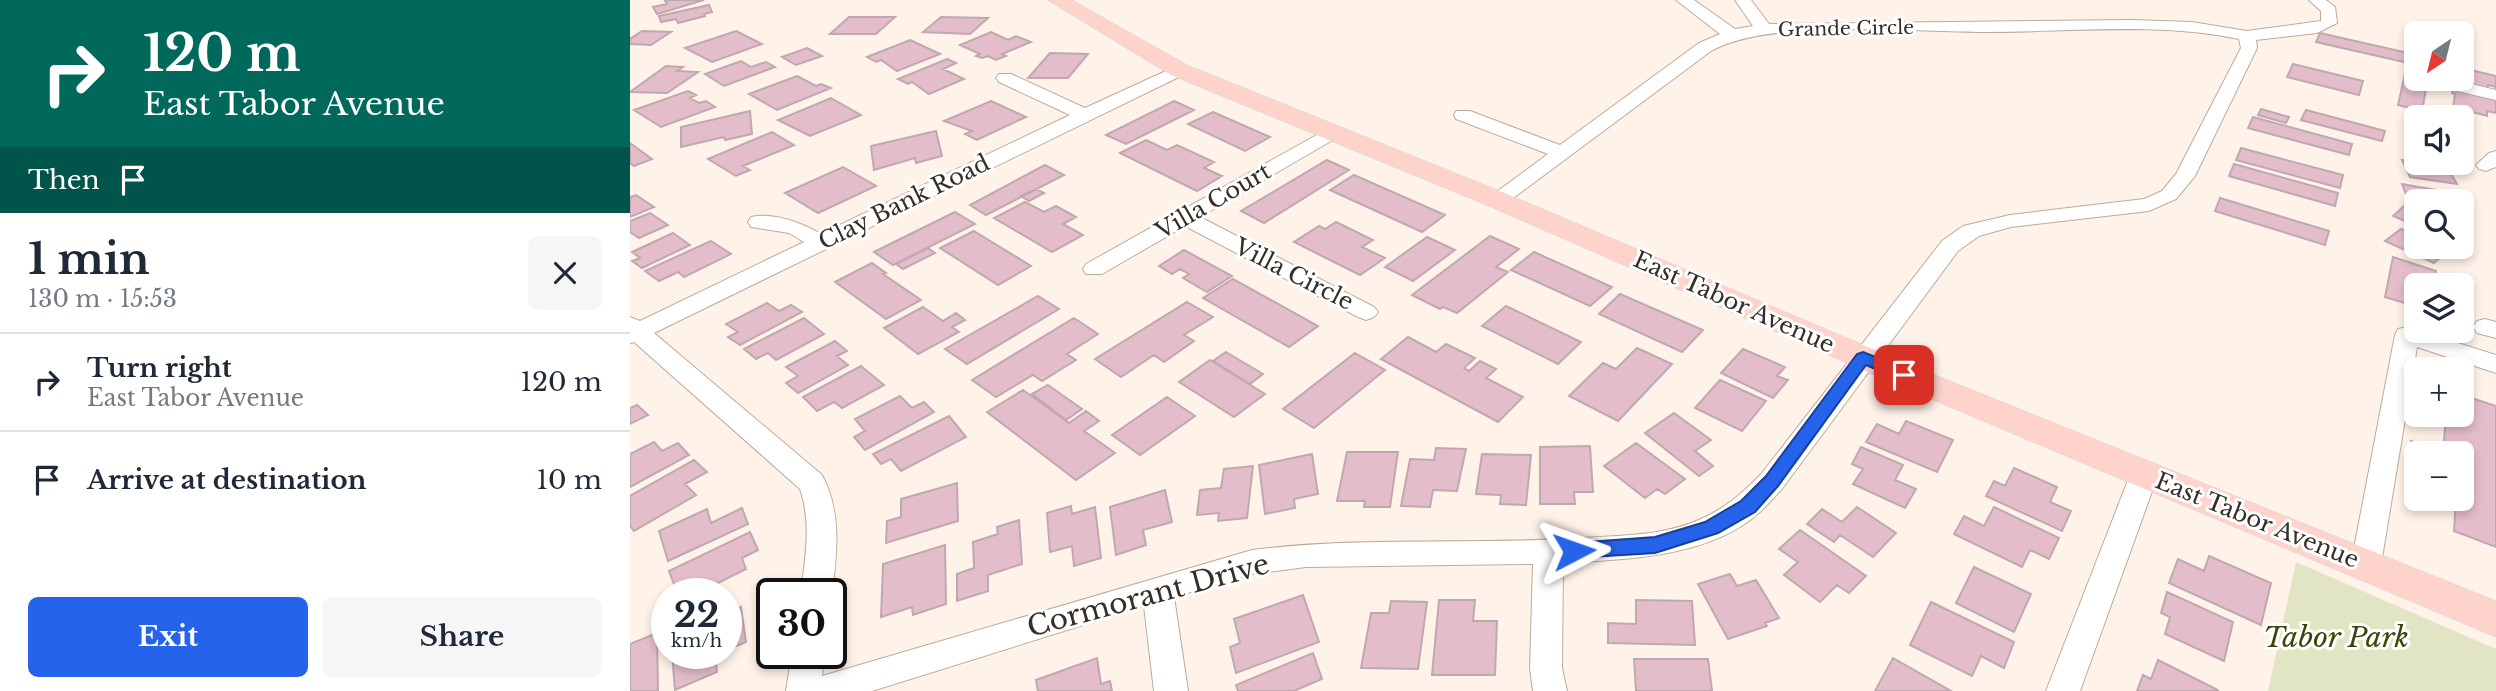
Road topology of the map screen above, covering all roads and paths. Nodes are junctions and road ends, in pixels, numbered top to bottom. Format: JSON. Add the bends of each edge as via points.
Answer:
{"nodes":[{"id":1,"x":1058,"y":0,"type":"edge"},
{"id":2,"x":1684,"y":0,"type":"edge"},
{"id":3,"x":1744,"y":0,"type":"edge"},
{"id":4,"x":2317,"y":0,"type":"edge"},
{"id":5,"x":1763,"y":29,"type":"junction"},
{"id":6,"x":2257,"y":34,"type":"junction"},
{"id":7,"x":1732,"y":35,"type":"junction"},
{"id":8,"x":1179,"y":70,"type":"junction"},
{"id":9,"x":1005,"y":78,"type":"dead end"},
{"id":10,"x":2474,"y":90,"type":"edge"},
{"id":11,"x":2496,"y":95,"type":"edge"},
{"id":12,"x":1463,"y":115,"type":"dead end"},
{"id":13,"x":1084,"y":116,"type":"junction"},
{"id":14,"x":1331,"y":132,"type":"junction"},
{"id":15,"x":1561,"y":152,"type":"junction"},
{"id":16,"x":1498,"y":200,"type":"junction"},
{"id":17,"x":1184,"y":218,"type":"junction"},
{"id":18,"x":759,"y":222,"type":"dead end"},
{"id":19,"x":820,"y":243,"type":"junction"},
{"id":20,"x":1094,"y":269,"type":"dead end"},
{"id":21,"x":1366,"y":312,"type":"dead end"},
{"id":22,"x":632,"y":331,"type":"edge"},
{"id":23,"x":1863,"y":358,"type":"junction"},
{"id":24,"x":2496,"y":363,"type":"edge"},
{"id":25,"x":2144,"y":475,"type":"junction"},
{"id":26,"x":1548,"y":552,"type":"junction"},
{"id":27,"x":2366,"y":564,"type":"junction"},
{"id":28,"x":818,"y":578,"type":"edge"},
{"id":29,"x":1157,"y":589,"type":"junction"},
{"id":30,"x":2496,"y":619,"type":"edge"},
{"id":31,"x":806,"y":669,"type":"edge"},
{"id":32,"x":803,"y":691,"type":"edge"},
{"id":33,"x":823,"y":691,"type":"edge"},
{"id":34,"x":1171,"y":691,"type":"edge"},
{"id":35,"x":1550,"y":691,"type":"edge"},
{"id":36,"x":2063,"y":691,"type":"edge"}],
"edges":[{"from":1,"to":8,"type":"main road","name":"East Tabor Avenue"},
{"from":2,"to":7,"type":"street"},
{"from":3,"to":5,"type":"street"},
{"from":4,"to":6,"type":"street","name":"Grande Circle","via":[[2329,10],[2329,23]]},
{"from":5,"to":6,"type":"street","name":"Grande Circle","via":[[2189,27]]},
{"from":5,"to":7,"type":"street","name":"Grande Circle"},
{"from":6,"to":23,"type":"street","via":[[2185,176],[2169,195],[2149,205],[2011,221],[1971,231],[1950,246]]},
{"from":7,"to":15,"type":"street","name":"Grande Circle","via":[[1705,47]]},
{"from":8,"to":13,"type":"street","name":"Clay Bank Road"},
{"from":8,"to":14,"type":"main road","name":"East Tabor Avenue"},
{"from":9,"to":13,"type":"street"},
{"from":10,"to":11,"type":"street"},
{"from":12,"to":15,"type":"street"},
{"from":13,"to":19,"type":"street","name":"Clay Bank Road"},
{"from":14,"to":16,"type":"main road","name":"East Tabor Avenue"},
{"from":14,"to":17,"type":"street","name":"Villa Court"},
{"from":15,"to":16,"type":"street","name":"Grande Circle"},
{"from":16,"to":23,"type":"main road","name":"East Tabor Avenue"},
{"from":17,"to":20,"type":"street","name":"Villa Court"},
{"from":17,"to":21,"type":"street","name":"Villa Circle"},
{"from":18,"to":19,"type":"street","via":[[795,228]]},
{"from":19,"to":22,"type":"street","name":"Clay Bank Road"},
{"from":22,"to":28,"type":"street","via":[[811,482],[824,524]]},
{"from":23,"to":25,"type":"main road","name":"East Tabor Avenue"},
{"from":23,"to":26,"type":"street","name":"Cormorant Drive","via":[[1772,481],[1748,506],[1711,528],[1655,545]]},
{"from":24,"to":27,"type":"street","via":[[2407,335]]},
{"from":25,"to":27,"type":"main road","name":"East Tabor Avenue"},
{"from":25,"to":36,"type":"street"},
{"from":26,"to":29,"type":"street","name":"Cormorant Drive","via":[[1306,555],[1252,562]]},
{"from":26,"to":35,"type":"street","via":[[1546,668]]},
{"from":27,"to":30,"type":"main road","name":"East Tabor Avenue"},
{"from":29,"to":33,"type":"street","name":"Cormorant Drive"},
{"from":29,"to":34,"type":"street"},
{"from":31,"to":32,"type":"street"}]}
